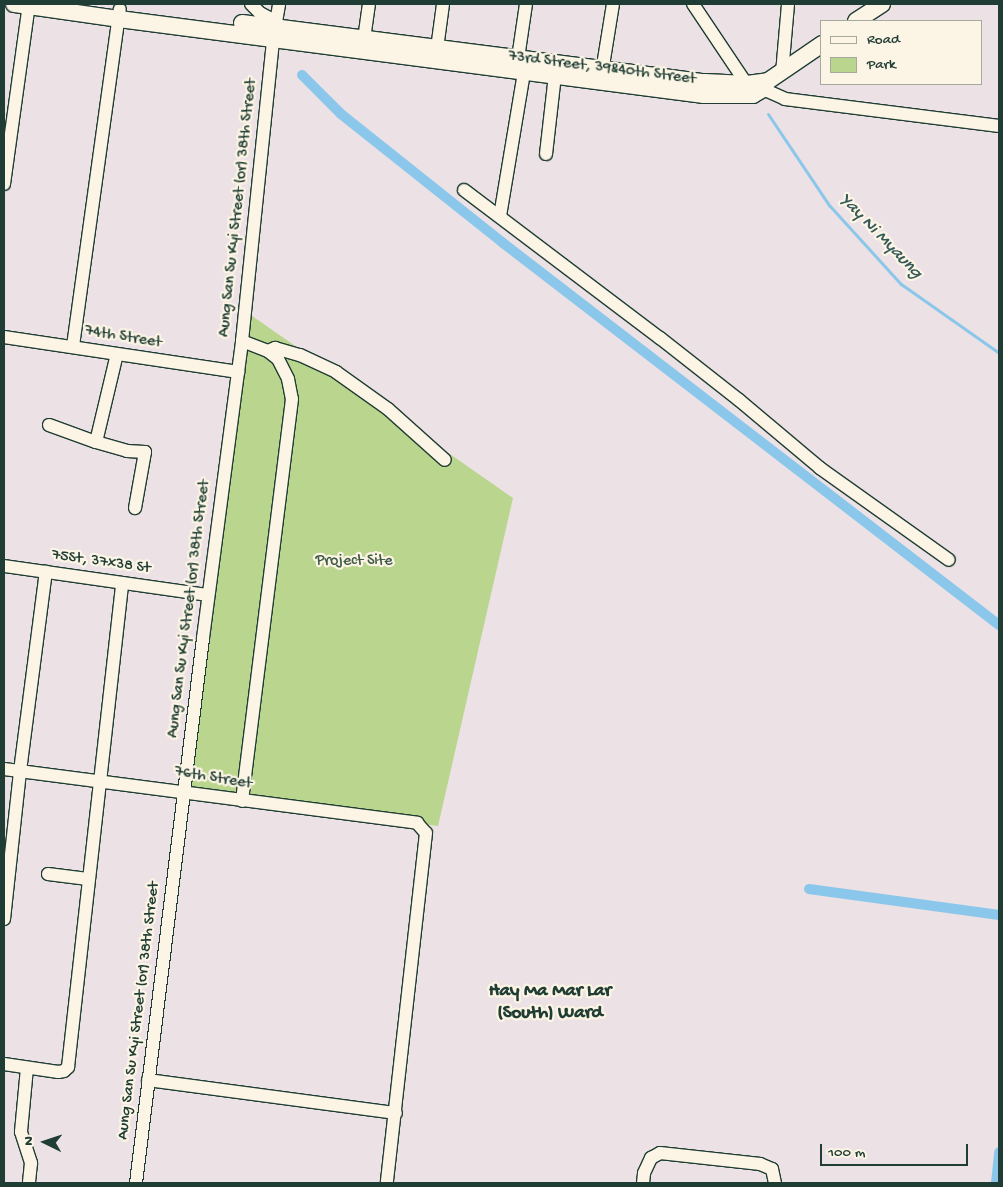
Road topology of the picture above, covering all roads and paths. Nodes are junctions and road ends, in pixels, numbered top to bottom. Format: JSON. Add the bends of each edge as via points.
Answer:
{"nodes":[{"id":1,"x":24,"y":4,"type":"edge"},
{"id":2,"x":81,"y":4,"type":"edge"},
{"id":3,"x":251,"y":4,"type":"edge"},
{"id":4,"x":279,"y":4,"type":"edge"},
{"id":5,"x":369,"y":4,"type":"edge"},
{"id":6,"x":443,"y":4,"type":"edge"},
{"id":7,"x":526,"y":4,"type":"edge"},
{"id":8,"x":613,"y":4,"type":"edge"},
{"id":9,"x":694,"y":4,"type":"edge"},
{"id":10,"x":788,"y":4,"type":"edge"},
{"id":11,"x":882,"y":4,"type":"edge"},
{"id":12,"x":120,"y":14,"type":"junction"},
{"id":13,"x":858,"y":20,"type":"edge"},
{"id":14,"x":275,"y":29,"type":"junction"},
{"id":15,"x":363,"y":45,"type":"junction"},
{"id":16,"x":820,"y":45,"type":"edge"},
{"id":17,"x":436,"y":55,"type":"junction"},
{"id":18,"x":519,"y":67,"type":"junction"},
{"id":19,"x":554,"y":75,"type":"junction"},
{"id":20,"x":602,"y":76,"type":"junction"},
{"id":21,"x":763,"y":85,"type":"junction"},
{"id":22,"x":999,"y":126,"type":"edge"},
{"id":23,"x":7,"y":129,"type":"edge"},
{"id":24,"x":546,"y":154,"type":"dead end"},
{"id":25,"x":4,"y":184,"type":"edge"},
{"id":26,"x":464,"y":190,"type":"dead end"},
{"id":27,"x":500,"y":216,"type":"junction"},
{"id":28,"x":4,"y":337,"type":"edge"},
{"id":29,"x":242,"y":341,"type":"junction"},
{"id":30,"x":73,"y":346,"type":"junction"},
{"id":31,"x":268,"y":351,"type":"junction"},
{"id":32,"x":117,"y":354,"type":"junction"},
{"id":33,"x":238,"y":372,"type":"junction"},
{"id":34,"x":49,"y":425,"type":"dead end"},
{"id":35,"x":96,"y":442,"type":"junction"},
{"id":36,"x":445,"y":460,"type":"dead end"},
{"id":37,"x":135,"y":508,"type":"dead end"},
{"id":38,"x":949,"y":560,"type":"dead end"},
{"id":39,"x":4,"y":566,"type":"edge"},
{"id":40,"x":46,"y":572,"type":"junction"},
{"id":41,"x":122,"y":583,"type":"junction"},
{"id":42,"x":208,"y":595,"type":"junction"},
{"id":43,"x":4,"y":769,"type":"edge"},
{"id":44,"x":20,"y":772,"type":"junction"},
{"id":45,"x":99,"y":780,"type":"junction"},
{"id":46,"x":184,"y":791,"type":"junction"},
{"id":47,"x":242,"y":801,"type":"junction"},
{"id":48,"x":48,"y":874,"type":"dead end"},
{"id":49,"x":88,"y":879,"type":"junction"},
{"id":50,"x":4,"y":920,"type":"edge"},
{"id":51,"x":4,"y":1064,"type":"edge"},
{"id":52,"x":27,"y":1068,"type":"junction"},
{"id":53,"x":148,"y":1080,"type":"junction"},
{"id":54,"x":396,"y":1113,"type":"junction"},
{"id":55,"x":29,"y":1183,"type":"edge"},
{"id":56,"x":136,"y":1183,"type":"edge"},
{"id":57,"x":387,"y":1183,"type":"edge"},
{"id":58,"x":643,"y":1183,"type":"edge"},
{"id":59,"x":775,"y":1183,"type":"edge"}],
"edges":[{"from":1,"to":12,"type":"main road"},
{"from":1,"to":23,"type":"street"},
{"from":2,"to":12,"type":"main road"},
{"from":3,"to":14,"type":"street"},
{"from":4,"to":14,"type":"street","name":"Aung San Su Kyi Street (or) 38th Street"},
{"from":5,"to":15,"type":"street"},
{"from":6,"to":17,"type":"street"},
{"from":7,"to":18,"type":"street"},
{"from":8,"to":20,"type":"street"},
{"from":9,"to":21,"type":"street"},
{"from":10,"to":21,"type":"street"},
{"from":11,"to":13,"type":"main road"},
{"from":12,"to":14,"type":"main road","name":"73rd Street, 39&40th Street"},
{"from":12,"to":30,"type":"street"},
{"from":14,"to":15,"type":"main road","name":"73rd Street, 39&40th Street"},
{"from":14,"to":29,"type":"street","name":"Aung San Su Kyi Street (or) 38th Street"},
{"from":15,"to":17,"type":"main road","name":"73rd Street, 39&40th Street"},
{"from":16,"to":21,"type":"main road"},
{"from":17,"to":18,"type":"main road","name":"73rd Street, 39&40th Street"},
{"from":18,"to":19,"type":"main road","name":"73rd Street, 39&40th Street"},
{"from":18,"to":20,"type":"main road","name":"73rd Street, 39&40th Street"},
{"from":18,"to":27,"type":"street"},
{"from":19,"to":20,"type":"main road","name":"73rd Street, 39&40th Street"},
{"from":19,"to":24,"type":"street"},
{"from":20,"to":21,"type":"main road","name":"73rd Street, 39&40th Street","via":[[705,88]]},
{"from":21,"to":22,"type":"street","via":[[785,99]]},
{"from":23,"to":25,"type":"street"},
{"from":26,"to":27,"type":"street"},
{"from":27,"to":38,"type":"street","via":[[739,400],[820,468]]},
{"from":28,"to":30,"type":"street","name":"74th Street"},
{"from":29,"to":31,"type":"street"},
{"from":29,"to":33,"type":"street","name":"Aung San Su Kyi Street (or) 38th Street"},
{"from":30,"to":32,"type":"street","name":"74th Street"},
{"from":31,"to":36,"type":"street","via":[[275,348],[300,355],[336,372],[388,409]]},
{"from":31,"to":47,"type":"street","via":[[278,359],[288,380],[292,399]]},
{"from":32,"to":33,"type":"street","name":"74th Street"},
{"from":32,"to":35,"type":"street"},
{"from":33,"to":42,"type":"street","name":"Aung San Su Kyi Street (or) 38th Street"},
{"from":34,"to":35,"type":"street"},
{"from":35,"to":37,"type":"street","via":[[127,451],[145,452]]},
{"from":39,"to":40,"type":"street","name":"75St, 37x38 St"},
{"from":40,"to":41,"type":"street","name":"75St, 37x38 St"},
{"from":40,"to":44,"type":"street"},
{"from":41,"to":42,"type":"street","name":"75St, 37x38 St"},
{"from":41,"to":45,"type":"street"},
{"from":42,"to":46,"type":"street","name":"Aung San Su Kyi Street (or) 38th Street"},
{"from":43,"to":44,"type":"street","name":"76th Street"},
{"from":44,"to":45,"type":"street","name":"76th Street"},
{"from":44,"to":50,"type":"street"},
{"from":45,"to":46,"type":"street","name":"76th Street"},
{"from":45,"to":49,"type":"street"},
{"from":46,"to":47,"type":"street","name":"76th Street"},
{"from":46,"to":53,"type":"street","name":"Aung San Su Kyi Street (or) 38th Street"},
{"from":47,"to":54,"type":"street","name":"76th Street","via":[[417,823],[426,833]]},
{"from":48,"to":49,"type":"street"},
{"from":49,"to":52,"type":"street","via":[[68,1067],[64,1071]]},
{"from":51,"to":52,"type":"street"},
{"from":52,"to":55,"type":"street","via":[[21,1132],[31,1164]]},
{"from":53,"to":54,"type":"street"},
{"from":53,"to":56,"type":"street","name":"Aung San Su Kyi Street (or) 38th Street"},
{"from":54,"to":57,"type":"street"},
{"from":58,"to":59,"type":"street","via":[[651,1158],[660,1153],[760,1164],[772,1169]]}]}
